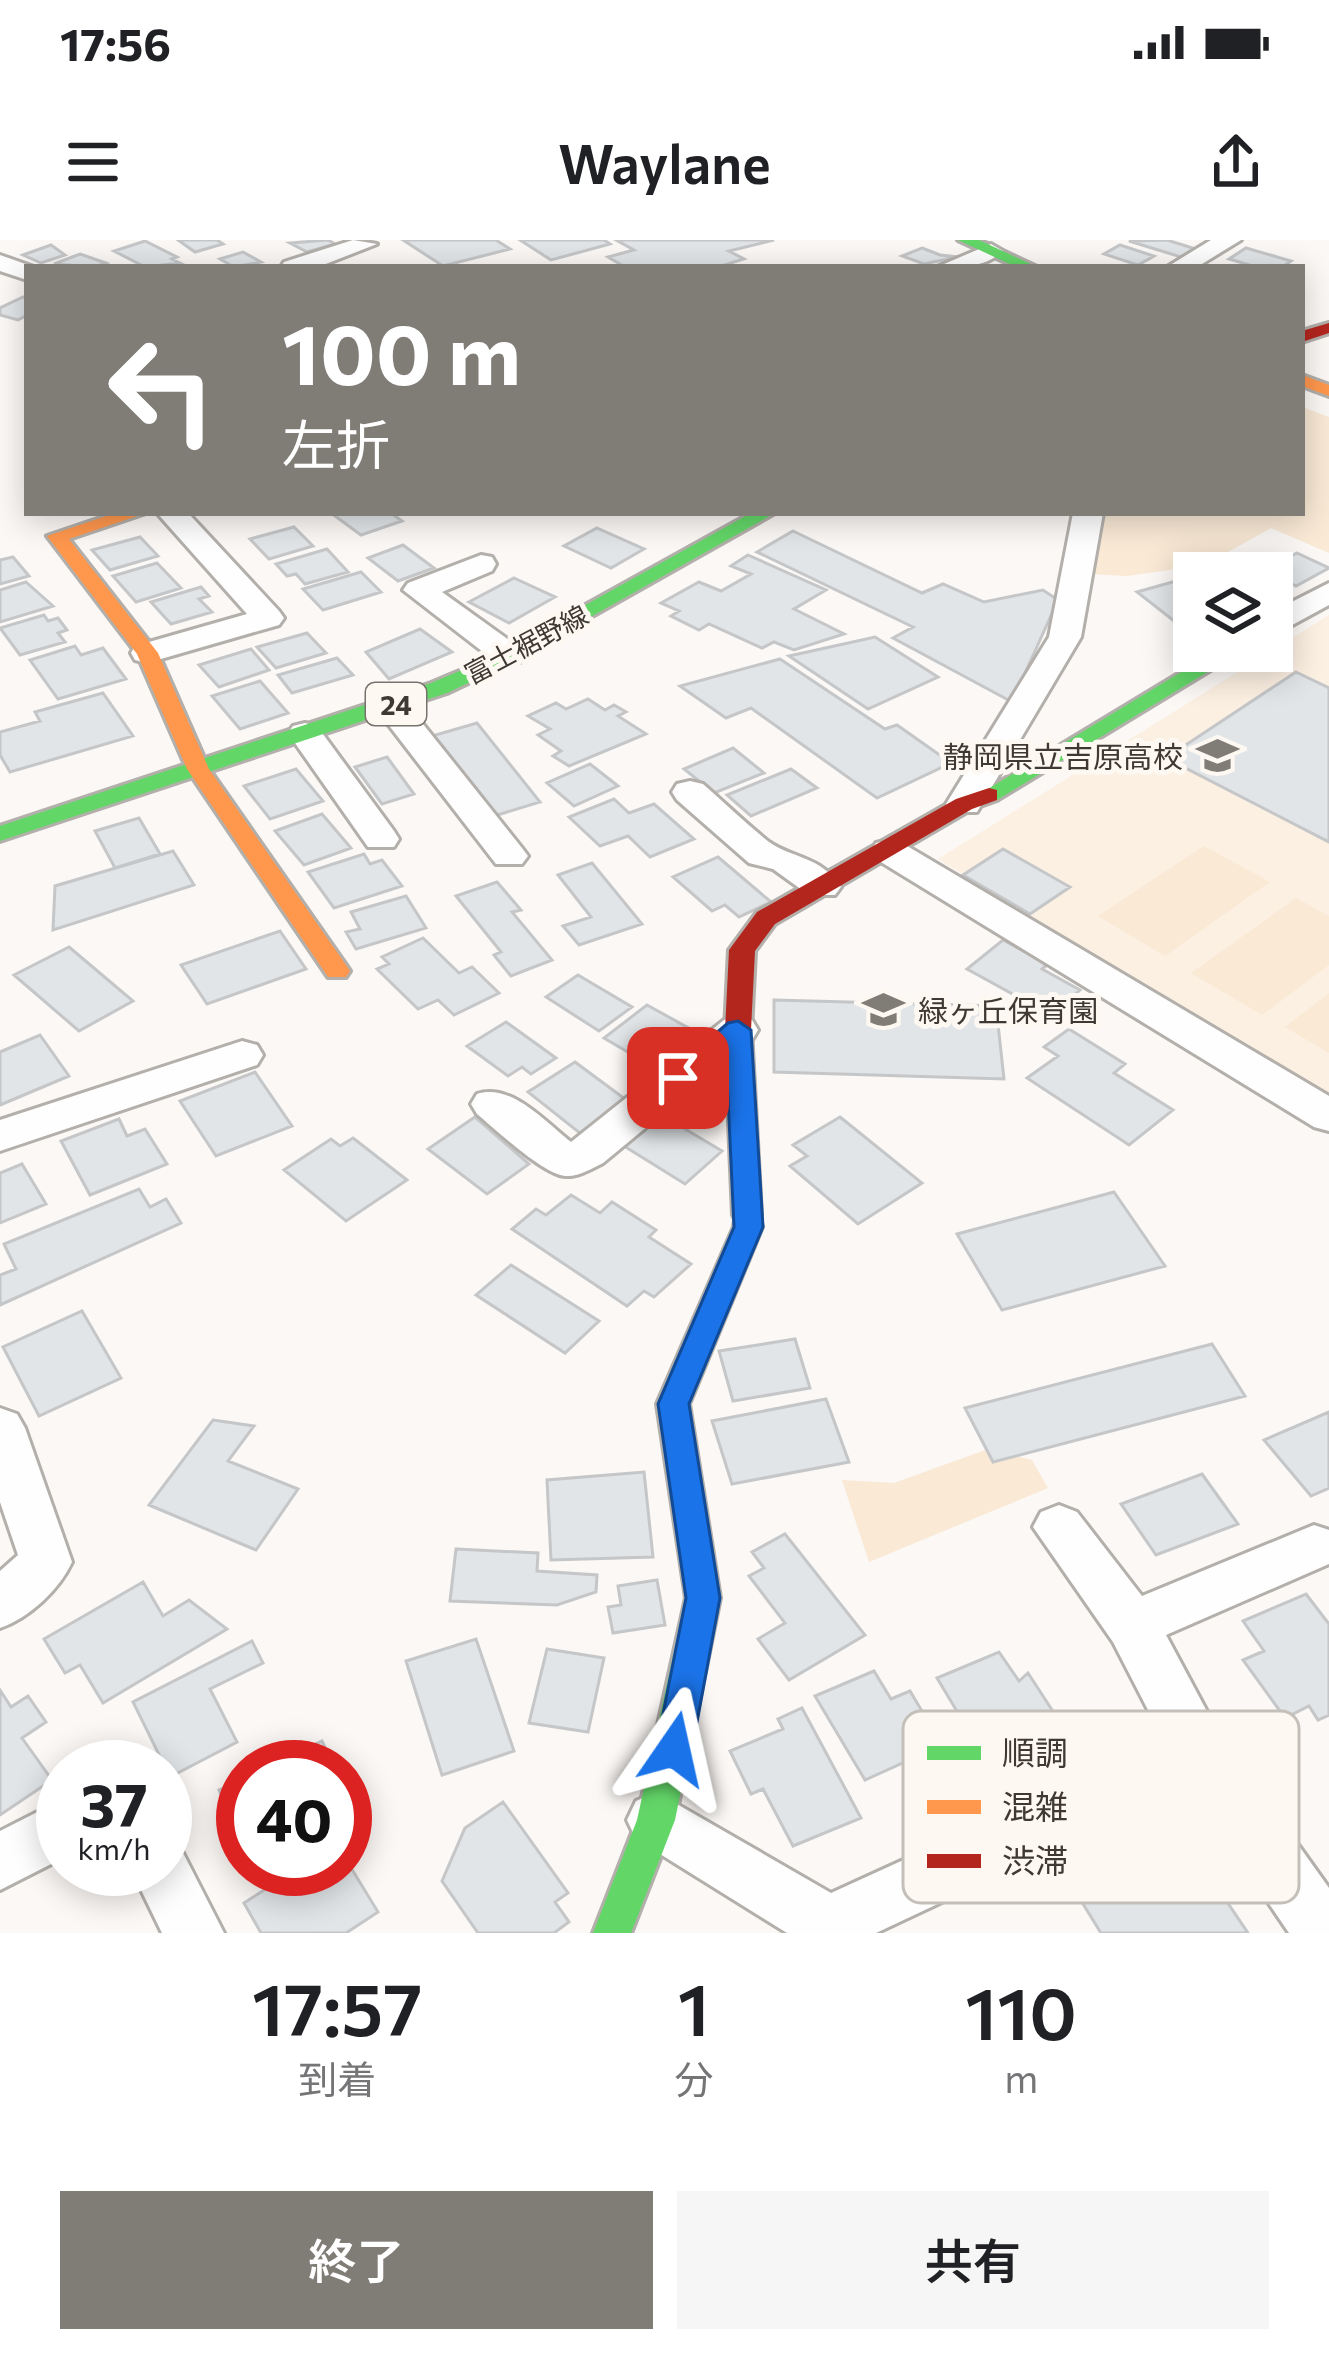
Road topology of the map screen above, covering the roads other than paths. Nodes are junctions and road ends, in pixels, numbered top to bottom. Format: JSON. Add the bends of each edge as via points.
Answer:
{"nodes":[{"id":1,"x":1229,"y":240,"type":"edge"},
{"id":2,"x":973,"y":243,"type":"edge"},
{"id":3,"x":366,"y":250,"type":"edge"},
{"id":4,"x":306,"y":264,"type":"edge"},
{"id":5,"x":1022,"y":264,"type":"edge"},
{"id":6,"x":1185,"y":264,"type":"edge"},
{"id":7,"x":126,"y":516,"type":"edge"},
{"id":8,"x":175,"y":516,"type":"edge"},
{"id":9,"x":760,"y":516,"type":"edge"},
{"id":10,"x":1087,"y":516,"type":"edge"},
{"id":11,"x":481,"y":564,"type":"dead end"},
{"id":12,"x":1329,"y":592,"type":"edge"},
{"id":13,"x":1293,"y":613,"type":"edge"},
{"id":14,"x":147,"y":653,"type":"junction"},
{"id":15,"x":508,"y":656,"type":"junction"},
{"id":16,"x":1197,"y":672,"type":"edge"},
{"id":17,"x":391,"y":706,"type":"junction"},
{"id":18,"x":305,"y":734,"type":"junction"},
{"id":19,"x":198,"y":769,"type":"junction"},
{"id":20,"x":690,"y":792,"type":"dead end"},
{"id":21,"x":964,"y":804,"type":"junction"},
{"id":22,"x":0,"y":834,"type":"edge"},
{"id":23,"x":381,"y":839,"type":"dead end"},
{"id":24,"x":889,"y":850,"type":"junction"},
{"id":25,"x":509,"y":856,"type":"dead end"},
{"id":26,"x":822,"y":887,"type":"junction"},
{"id":27,"x":338,"y":971,"type":"dead end"},
{"id":28,"x":738,"y":1030,"type":"junction"},
{"id":29,"x":242,"y":1055,"type":"dead end"},
{"id":30,"x":492,"y":1104,"type":"dead end"},
{"id":31,"x":1329,"y":1116,"type":"edge"},
{"id":32,"x":0,"y":1136,"type":"edge"},
{"id":33,"x":0,"y":1428,"type":"edge"},
{"id":34,"x":1059,"y":1527,"type":"dead end"},
{"id":35,"x":1314,"y":1547,"type":"dead end"},
{"id":36,"x":0,"y":1605,"type":"edge"},
{"id":37,"x":1132,"y":1625,"type":"junction"},
{"id":38,"x":1177,"y":1711,"type":"edge"},
{"id":39,"x":656,"y":1820,"type":"junction"},
{"id":40,"x":36,"y":1842,"type":"edge"},
{"id":41,"x":0,"y":1862,"type":"edge"},
{"id":42,"x":174,"y":1896,"type":"edge"},
{"id":43,"x":903,"y":1896,"type":"edge"},
{"id":44,"x":1299,"y":1896,"type":"edge"},
{"id":45,"x":837,"y":1928,"type":"edge"},
{"id":46,"x":194,"y":1933,"type":"edge"},
{"id":47,"x":612,"y":1933,"type":"edge"},
{"id":48,"x":1325,"y":1933,"type":"edge"}],
"edges":[{"from":1,"to":6,"type":"street"},
{"from":2,"to":5,"type":"street"},
{"from":3,"to":4,"type":"street"},
{"from":7,"to":14,"type":"street","via":[[57,536]]},
{"from":8,"to":14,"type":"street","via":[[268,617]]},
{"from":9,"to":15,"type":"street","name":"富士裾野線","number":"24"},
{"from":10,"to":21,"type":"street","via":[[1065,637]]},
{"from":11,"to":15,"type":"street","via":[[419,590]]},
{"from":12,"to":13,"type":"street"},
{"from":14,"to":19,"type":"street"},
{"from":15,"to":17,"type":"street","name":"富士裾野線","number":"24"},
{"from":16,"to":21,"type":"street","via":[[1000,791]]},
{"from":17,"to":18,"type":"street","name":"富士裾野線","number":"24"},
{"from":17,"to":25,"type":"street"},
{"from":18,"to":19,"type":"street","name":"富士裾野線","number":"24"},
{"from":18,"to":23,"type":"street"},
{"from":19,"to":22,"type":"street","name":"富士裾野線","number":"24"},
{"from":19,"to":27,"type":"street"},
{"from":20,"to":26,"type":"street","via":[[762,855],[785,860]]},
{"from":21,"to":24,"type":"street"},
{"from":24,"to":26,"type":"street"},
{"from":24,"to":31,"type":"street"},
{"from":26,"to":28,"type":"street","via":[[766,918],[742,950]]},
{"from":28,"to":30,"type":"street","via":[[567,1161]]},
{"from":28,"to":39,"type":"street","via":[[748,1227],[674,1404],[703,1598]]},
{"from":29,"to":32,"type":"street"},
{"from":33,"to":36,"type":"street","via":[[46,1562]]},
{"from":34,"to":37,"type":"street"},
{"from":35,"to":37,"type":"street"},
{"from":37,"to":38,"type":"street"},
{"from":39,"to":45,"type":"street"},
{"from":39,"to":47,"type":"street"},
{"from":40,"to":41,"type":"street"},
{"from":42,"to":46,"type":"street"},
{"from":43,"to":45,"type":"street"},
{"from":44,"to":48,"type":"street"}]}
